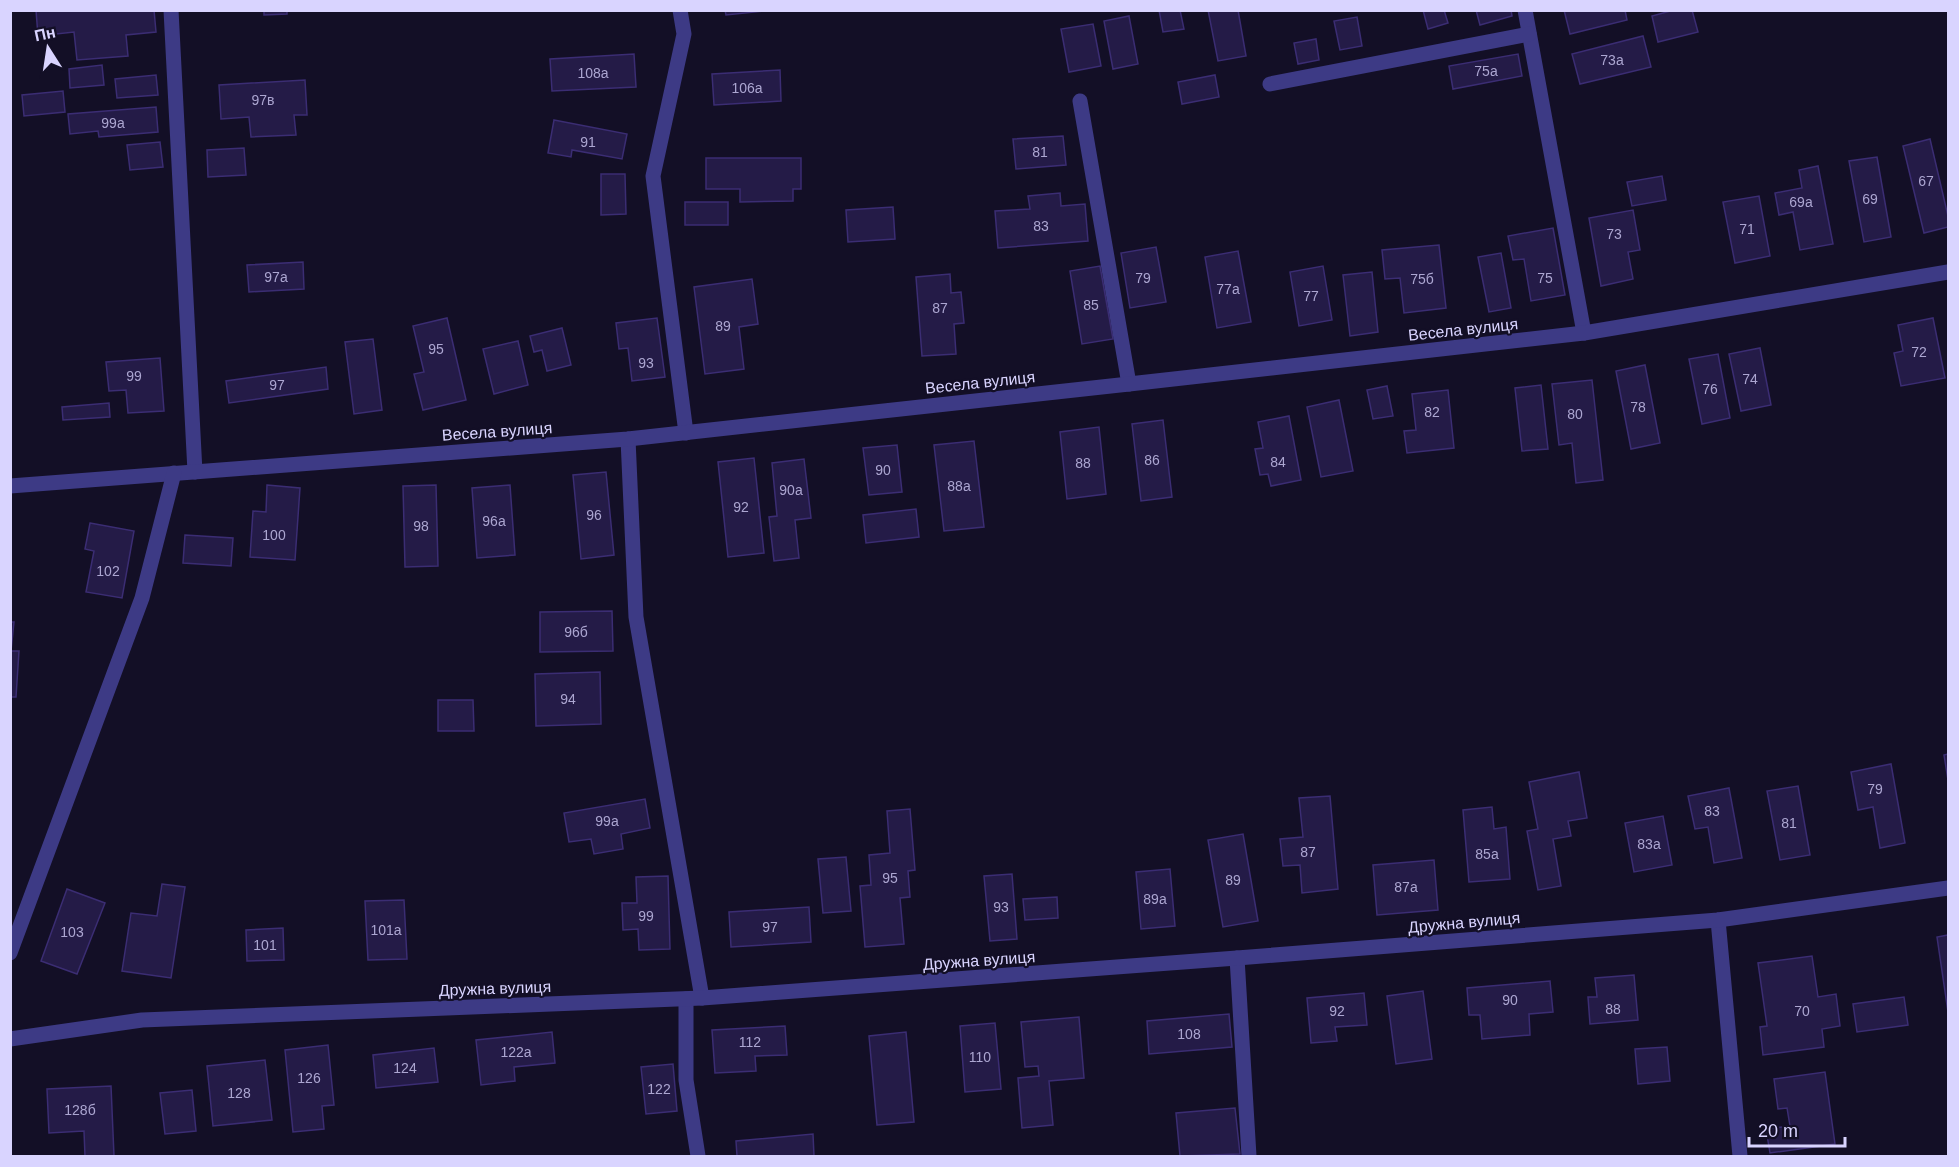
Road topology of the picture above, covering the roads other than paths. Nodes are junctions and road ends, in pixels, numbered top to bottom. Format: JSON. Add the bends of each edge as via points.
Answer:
{"nodes":[{"id":1,"x":171,"y":10,"type":"edge"},
{"id":2,"x":680,"y":10,"type":"edge"},
{"id":3,"x":1525,"y":10,"type":"edge"},
{"id":4,"x":1529,"y":34,"type":"junction"},
{"id":5,"x":1270,"y":84,"type":"dead end"},
{"id":6,"x":1080,"y":101,"type":"dead end"},
{"id":7,"x":1948,"y":272,"type":"edge"},
{"id":8,"x":1584,"y":333,"type":"junction"},
{"id":9,"x":1129,"y":384,"type":"junction"},
{"id":10,"x":686,"y":433,"type":"junction"},
{"id":11,"x":628,"y":439,"type":"junction"},
{"id":12,"x":195,"y":471,"type":"junction"},
{"id":13,"x":174,"y":473,"type":"junction"},
{"id":14,"x":10,"y":486,"type":"edge"},
{"id":15,"x":1948,"y":888,"type":"edge"},
{"id":16,"x":1718,"y":920,"type":"junction"},
{"id":17,"x":10,"y":953,"type":"edge"},
{"id":18,"x":1237,"y":958,"type":"junction"},
{"id":19,"x":702,"y":998,"type":"junction"},
{"id":20,"x":686,"y":999,"type":"junction"},
{"id":21,"x":10,"y":1039,"type":"edge"},
{"id":22,"x":698,"y":1156,"type":"edge"},
{"id":23,"x":1249,"y":1156,"type":"edge"},
{"id":24,"x":1740,"y":1156,"type":"edge"}],
"edges":[{"from":1,"to":12,"type":"street"},
{"from":2,"to":10,"type":"street","via":[[684,34],[653,176]]},
{"from":3,"to":4,"type":"street"},
{"from":4,"to":5,"type":"street"},
{"from":4,"to":8,"type":"street"},
{"from":6,"to":9,"type":"street"},
{"from":7,"to":8,"type":"street","name":"Весела вулиця"},
{"from":8,"to":9,"type":"street","name":"Весела вулиця"},
{"from":9,"to":10,"type":"street","name":"Весела вулиця"},
{"from":10,"to":11,"type":"street","name":"Весела вулиця"},
{"from":11,"to":12,"type":"street","name":"Весела вулиця"},
{"from":11,"to":19,"type":"street","via":[[636,616]]},
{"from":12,"to":13,"type":"street","name":"Весела вулиця"},
{"from":13,"to":14,"type":"street","name":"Весела вулиця"},
{"from":13,"to":17,"type":"street","via":[[141,598]]},
{"from":15,"to":16,"type":"street","name":"Дружна вулиця"},
{"from":16,"to":18,"type":"street","name":"Дружна вулиця"},
{"from":16,"to":24,"type":"street"},
{"from":18,"to":19,"type":"street","name":"Дружна вулиця"},
{"from":18,"to":23,"type":"street"},
{"from":19,"to":20,"type":"street","name":"Дружна вулиця"},
{"from":20,"to":21,"type":"street","name":"Дружна вулиця","via":[[142,1020]]},
{"from":20,"to":22,"type":"street","via":[[686,1080]]}]}
